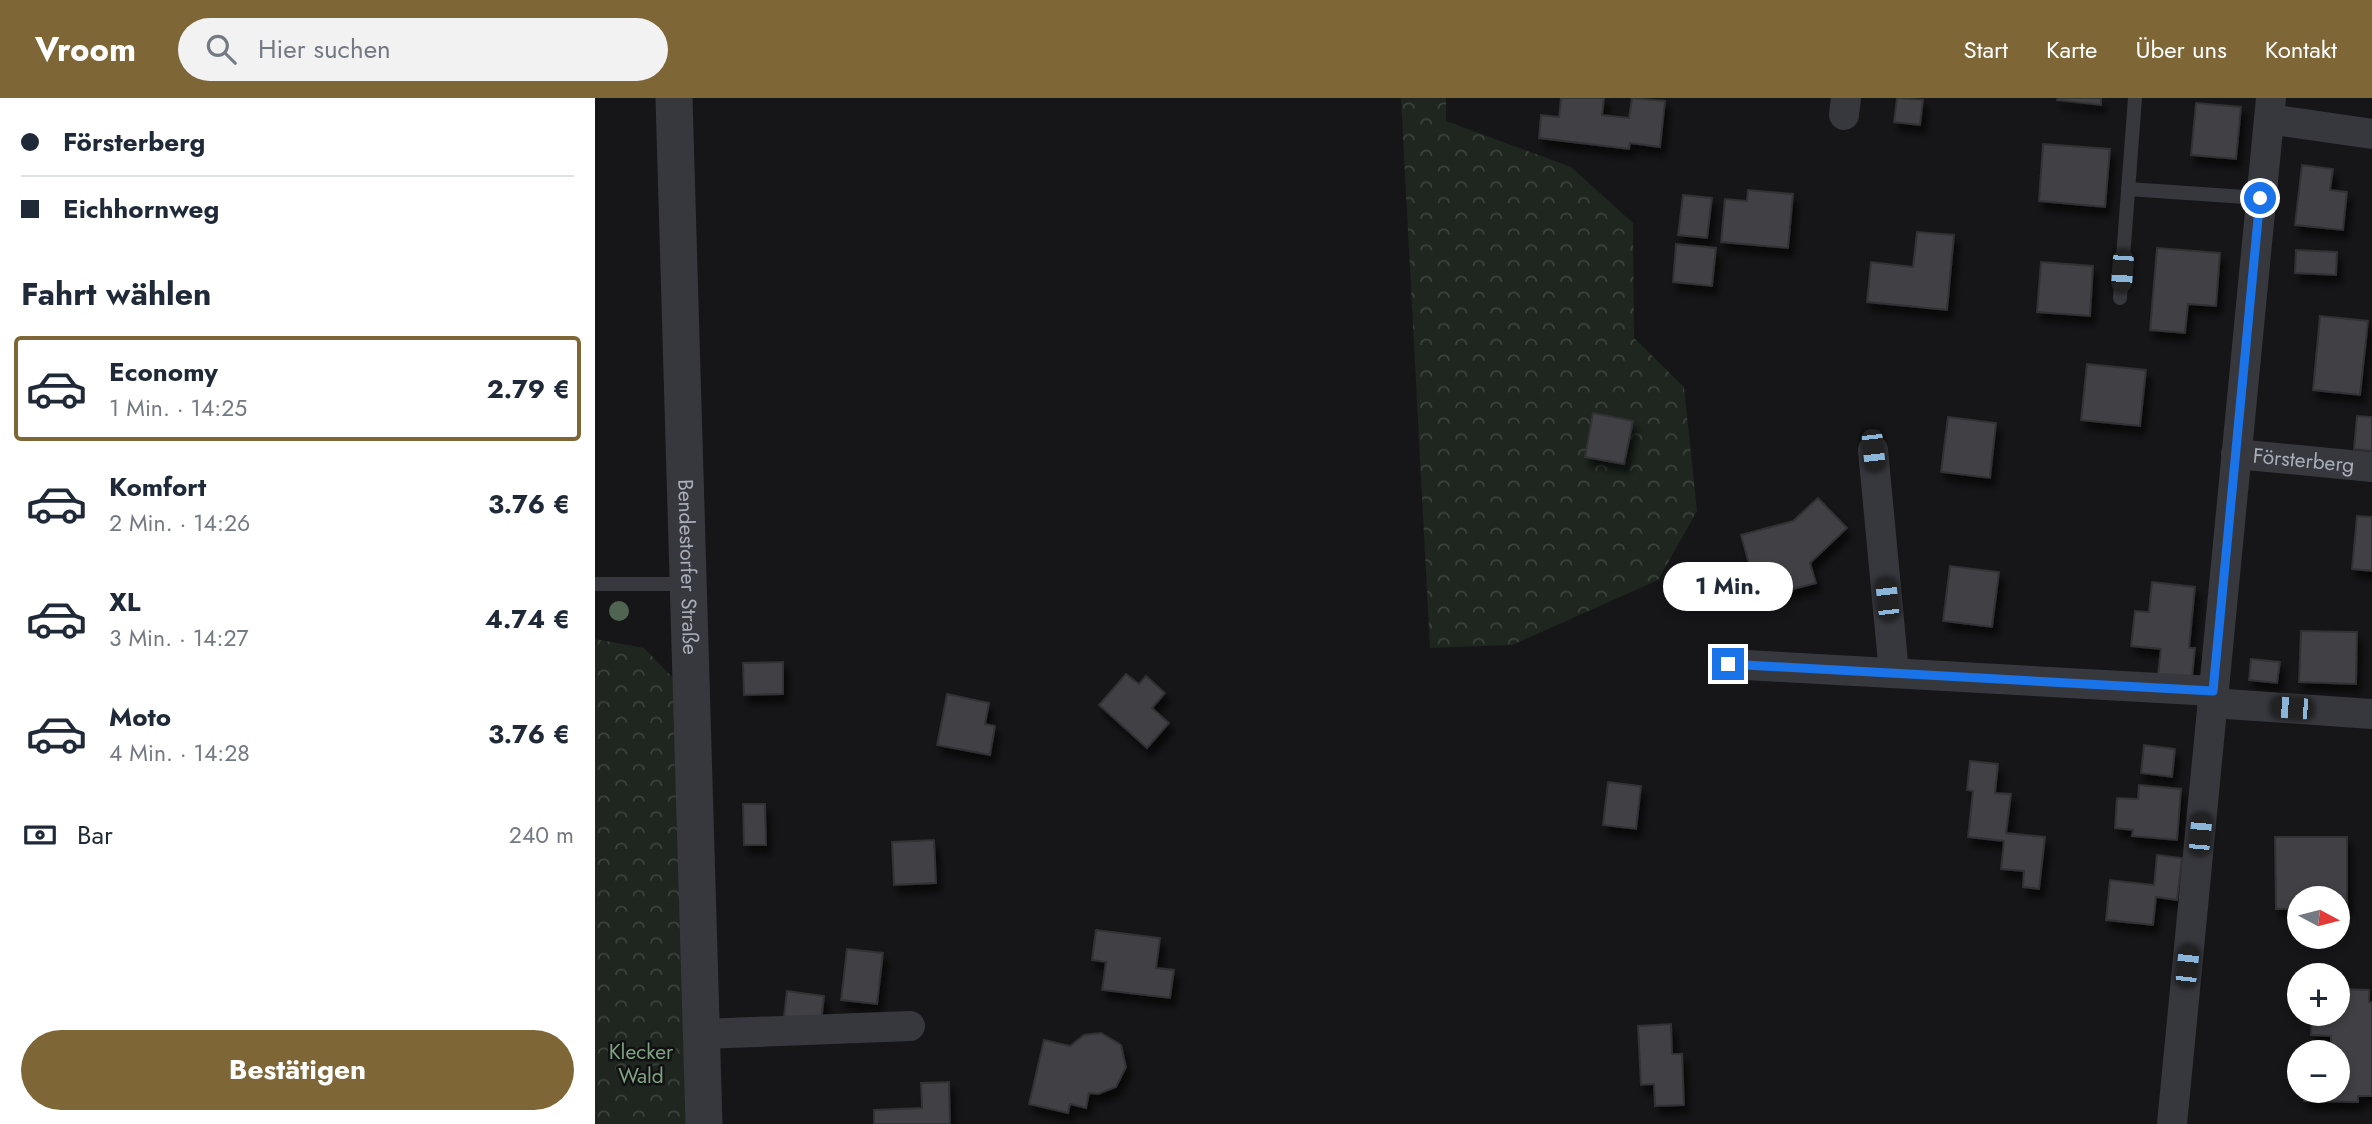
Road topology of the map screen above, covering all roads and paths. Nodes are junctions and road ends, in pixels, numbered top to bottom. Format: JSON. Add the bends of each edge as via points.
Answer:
{"nodes":[{"id":1,"x":674,"y":98,"type":"edge"},
{"id":2,"x":2135,"y":98,"type":"edge"},
{"id":3,"x":2270,"y":109,"type":"edge"},
{"id":4,"x":2372,"y":134,"type":"edge"},
{"id":5,"x":2128,"y":189,"type":"junction"},
{"id":6,"x":2260,"y":198,"type":"junction"},
{"id":7,"x":2120,"y":298,"type":"dead end"},
{"id":8,"x":1873,"y":450,"type":"dead end"},
{"id":9,"x":2236,"y":454,"type":"junction"},
{"id":10,"x":2372,"y":467,"type":"edge"},
{"id":11,"x":595,"y":584,"type":"edge"},
{"id":12,"x":689,"y":584,"type":"junction"},
{"id":13,"x":1728,"y":664,"type":"dead end"},
{"id":14,"x":1894,"y":673,"type":"junction"},
{"id":15,"x":2213,"y":697,"type":"junction"},
{"id":16,"x":2372,"y":714,"type":"edge"},
{"id":17,"x":910,"y":1026,"type":"dead end"},
{"id":18,"x":702,"y":1034,"type":"junction"},
{"id":19,"x":704,"y":1124,"type":"edge"},
{"id":20,"x":2172,"y":1124,"type":"edge"}],
"edges":[{"from":1,"to":12,"type":"street","name":"Bendestorfer Straße"},
{"from":2,"to":5,"type":"lane"},
{"from":3,"to":4,"type":"street","name":"Försterberg"},
{"from":3,"to":6,"type":"street","name":"Försterberg"},
{"from":5,"to":6,"type":"lane"},
{"from":5,"to":7,"type":"lane"},
{"from":6,"to":9,"type":"street","name":"Försterberg"},
{"from":8,"to":14,"type":"street"},
{"from":9,"to":10,"type":"street","name":"Försterberg"},
{"from":9,"to":15,"type":"street","name":"Försterberg"},
{"from":11,"to":12,"type":"lane"},
{"from":12,"to":18,"type":"street","name":"Bendestorfer Straße"},
{"from":13,"to":14,"type":"street"},
{"from":14,"to":15,"type":"street"},
{"from":15,"to":16,"type":"street"},
{"from":15,"to":20,"type":"street","name":"Försterberg"},
{"from":17,"to":18,"type":"street"},
{"from":18,"to":19,"type":"street","name":"Bendestorfer Straße"}]}
